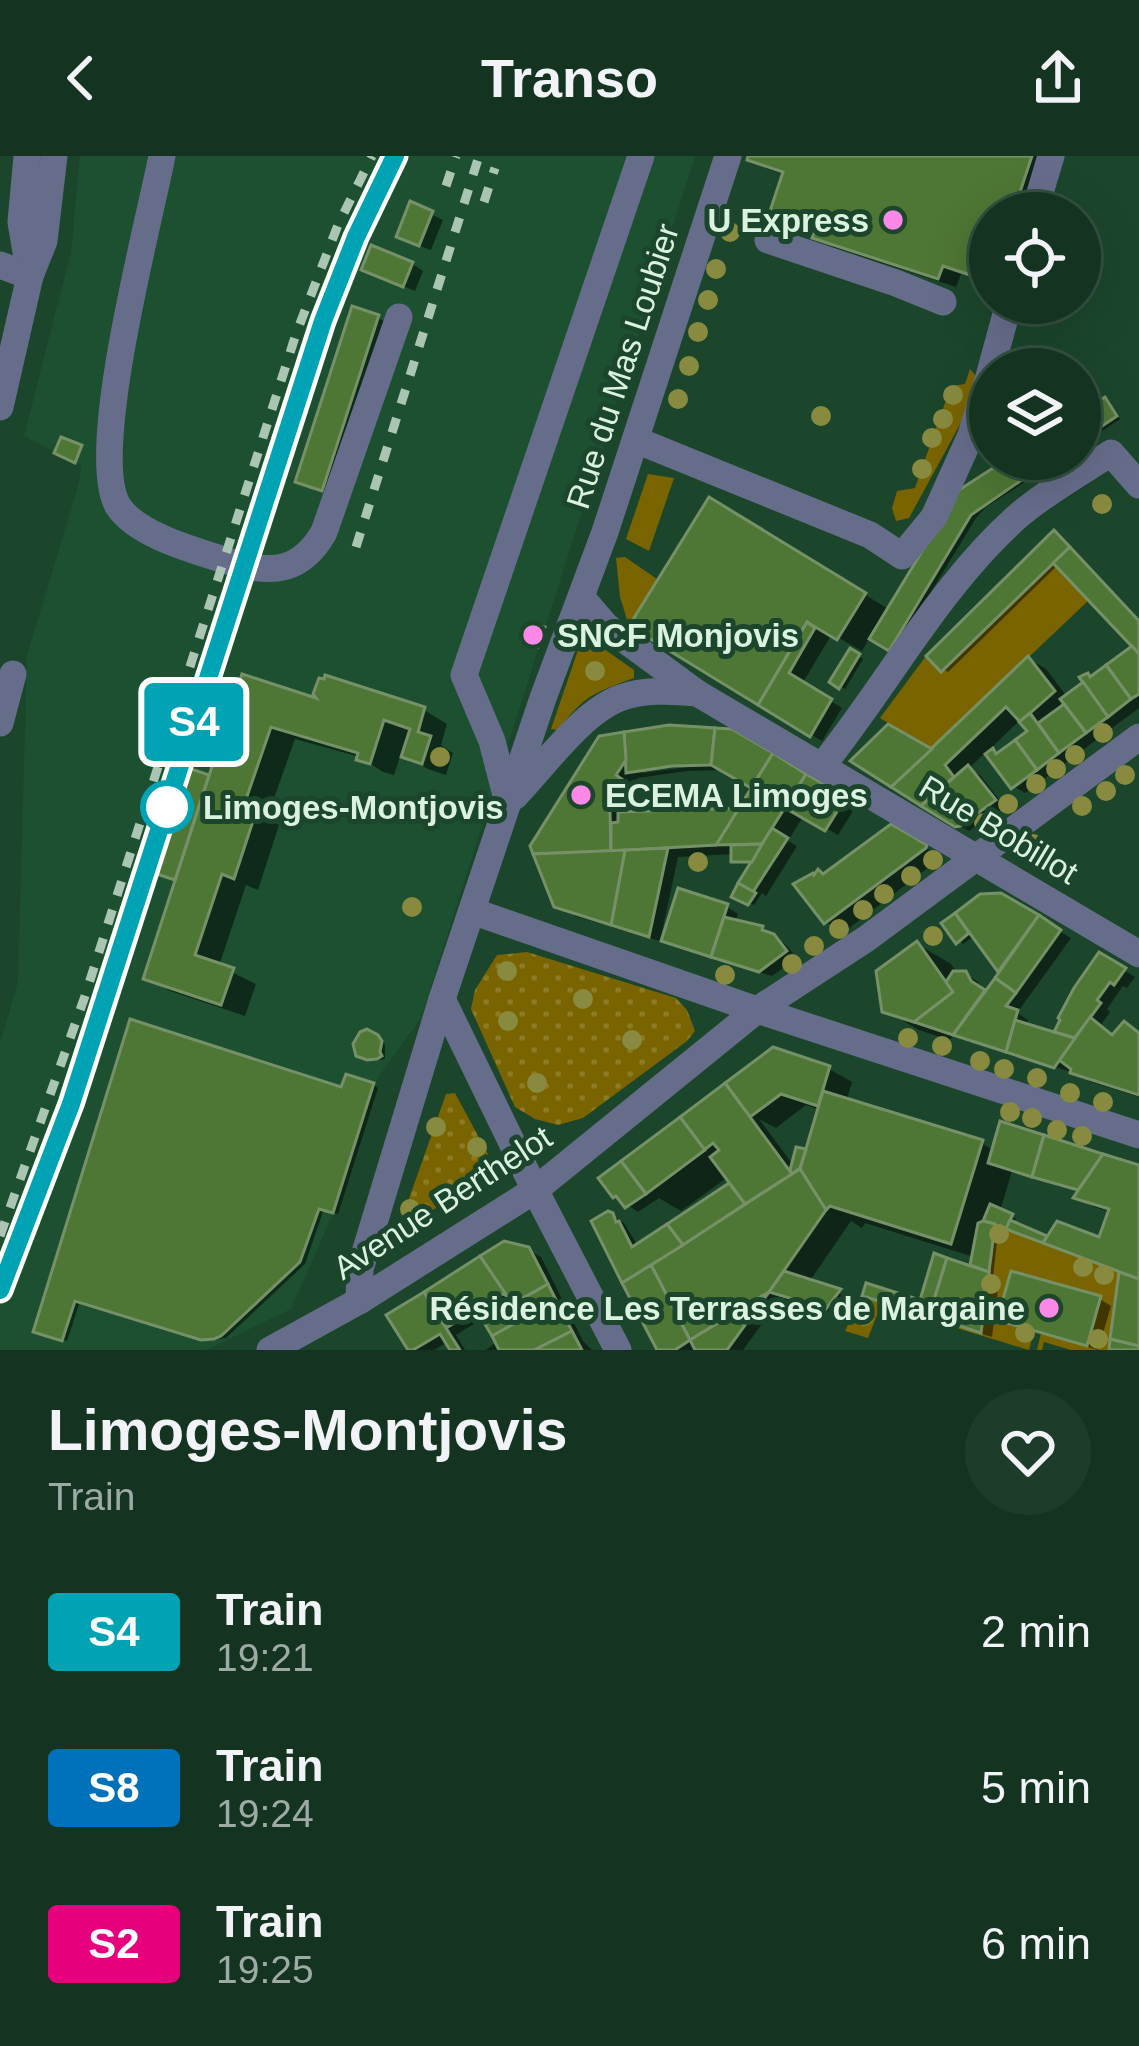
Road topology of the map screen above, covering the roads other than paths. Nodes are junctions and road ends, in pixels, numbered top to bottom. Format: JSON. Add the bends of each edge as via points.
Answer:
{"nodes":[{"id":1,"x":27,"y":156,"type":"edge"},
{"id":2,"x":54,"y":156,"type":"edge"},
{"id":3,"x":162,"y":156,"type":"edge"},
{"id":4,"x":641,"y":156,"type":"edge"},
{"id":5,"x":728,"y":156,"type":"edge"},
{"id":6,"x":1051,"y":156,"type":"edge"},
{"id":7,"x":1040,"y":192,"type":"edge"},
{"id":8,"x":768,"y":240,"type":"dead end"},
{"id":9,"x":0,"y":265,"type":"edge"},
{"id":10,"x":30,"y":276,"type":"junction"},
{"id":11,"x":943,"y":302,"type":"dead end"},
{"id":12,"x":399,"y":317,"type":"dead end"},
{"id":13,"x":0,"y":407,"type":"edge"},
{"id":14,"x":969,"y":439,"type":"edge"},
{"id":15,"x":636,"y":440,"type":"junction"},
{"id":16,"x":1139,"y":485,"type":"edge"},
{"id":17,"x":582,"y":598,"type":"junction"},
{"id":18,"x":13,"y":674,"type":"dead end"},
{"id":19,"x":697,"y":693,"type":"junction"},
{"id":20,"x":0,"y":723,"type":"edge"},
{"id":21,"x":1139,"y":737,"type":"edge"},
{"id":22,"x":822,"y":766,"type":"junction"},
{"id":23,"x":508,"y":803,"type":"junction"},
{"id":24,"x":975,"y":856,"type":"junction"},
{"id":25,"x":472,"y":911,"type":"junction"},
{"id":26,"x":1139,"y":954,"type":"edge"},
{"id":27,"x":442,"y":999,"type":"junction"},
{"id":28,"x":757,"y":1010,"type":"junction"},
{"id":29,"x":1139,"y":1136,"type":"edge"},
{"id":30,"x":535,"y":1190,"type":"junction"},
{"id":31,"x":359,"y":1301,"type":"junction"},
{"id":32,"x":270,"y":1350,"type":"edge"},
{"id":33,"x":619,"y":1350,"type":"edge"}],
"edges":[{"from":1,"to":10,"type":"street","via":[[21,222]]},
{"from":2,"to":10,"type":"street","via":[[44,241]]},
{"from":3,"to":12,"type":"street","via":[[110,421],[112,488],[132,520],[244,566],[304,559],[325,532]]},
{"from":4,"to":23,"type":"street","via":[[464,675]]},
{"from":5,"to":15,"type":"street","name":"Rue du Mas Loubier"},
{"from":6,"to":7,"type":"street"},
{"from":8,"to":11,"type":"street"},
{"from":9,"to":10,"type":"street"},
{"from":10,"to":13,"type":"street"},
{"from":14,"to":15,"type":"street","via":[[934,517],[902,556],[870,535]]},
{"from":15,"to":17,"type":"street","name":"Rue du Mas Loubier"},
{"from":16,"to":22,"type":"street","via":[[1111,453],[1018,516],[968,567]]},
{"from":17,"to":19,"type":"street","name":"Rue Bobillot","via":[[606,626]]},
{"from":17,"to":23,"type":"street","name":"Rue du Mas Loubier"},
{"from":18,"to":20,"type":"street"},
{"from":19,"to":22,"type":"street","name":"Rue Bobillot"},
{"from":19,"to":23,"type":"street","via":[[621,697],[588,718]]},
{"from":21,"to":24,"type":"street","name":"Avenue Berthelot"},
{"from":22,"to":24,"type":"street","name":"Rue Bobillot"},
{"from":23,"to":25,"type":"street","name":"Rue du Mas Loubier"},
{"from":24,"to":26,"type":"street","name":"Rue Bobillot"},
{"from":24,"to":28,"type":"street","name":"Avenue Berthelot"},
{"from":25,"to":27,"type":"street","name":"Rue du Mas Loubier"},
{"from":25,"to":28,"type":"street"},
{"from":27,"to":30,"type":"street"},
{"from":27,"to":31,"type":"street","name":"Rue du Mas Loubier","via":[[360,1269]]},
{"from":28,"to":29,"type":"street"},
{"from":28,"to":30,"type":"street","name":"Avenue Berthelot"},
{"from":30,"to":31,"type":"street","name":"Avenue Berthelot"},
{"from":30,"to":33,"type":"street"},
{"from":31,"to":32,"type":"street","name":"Avenue Berthelot"}]}
